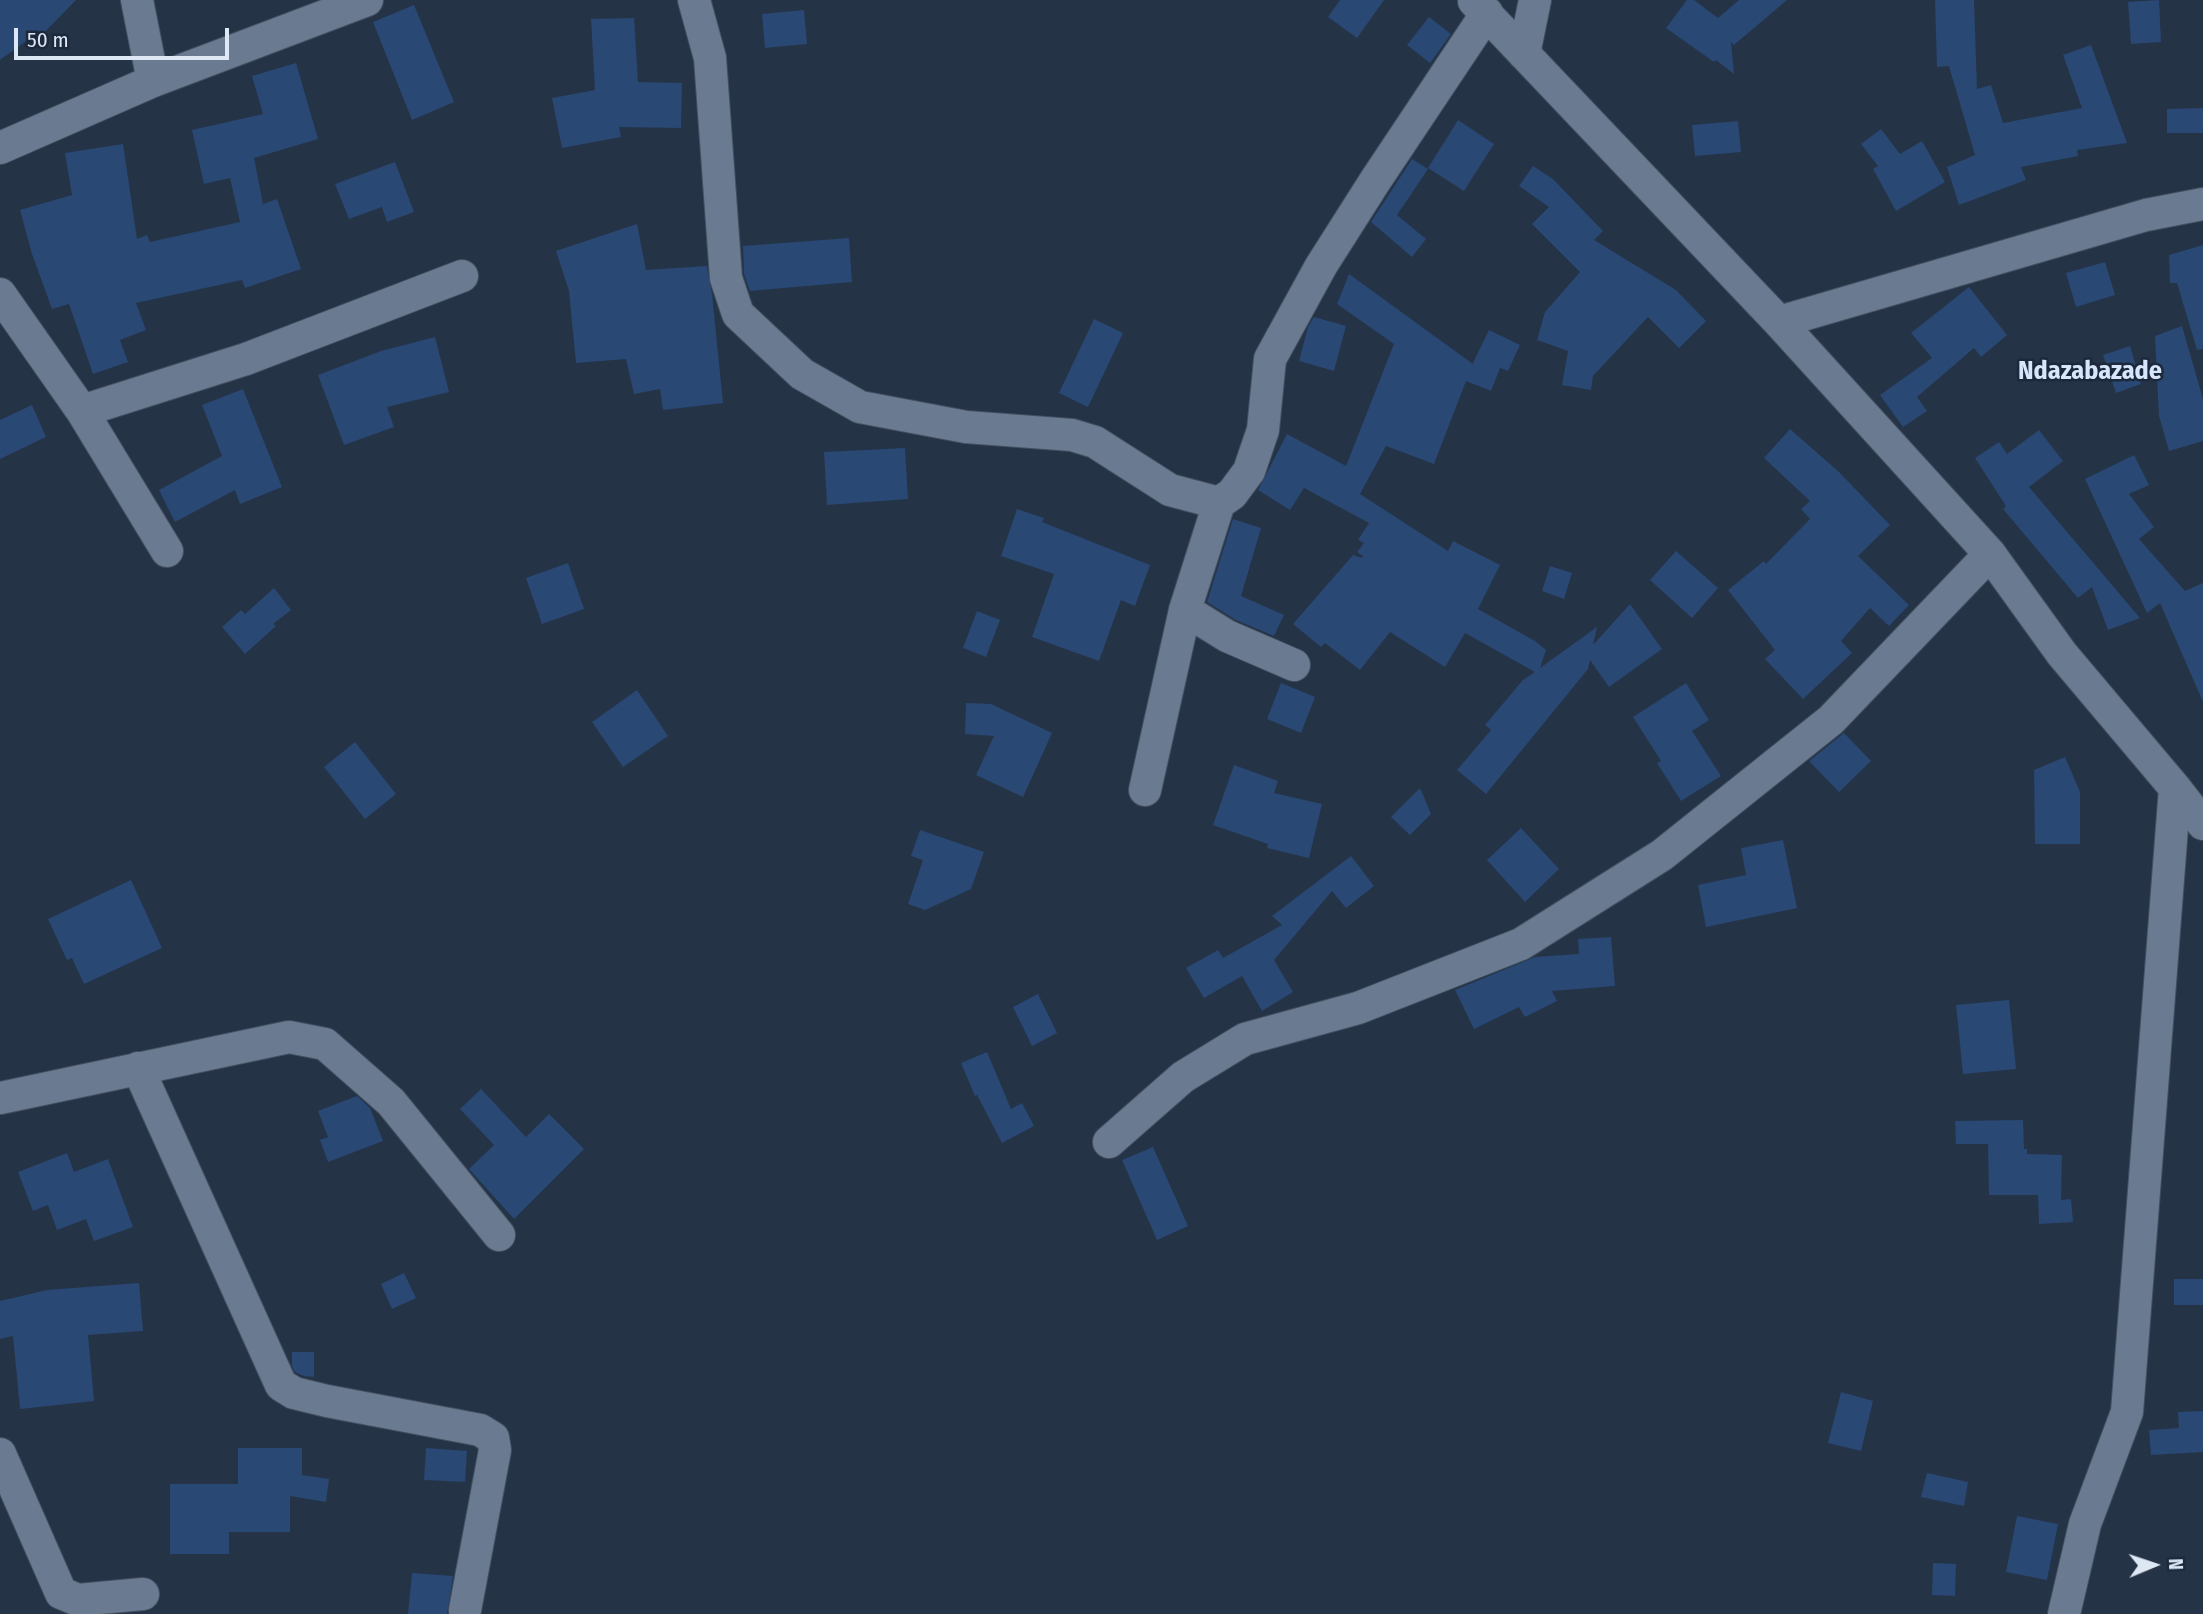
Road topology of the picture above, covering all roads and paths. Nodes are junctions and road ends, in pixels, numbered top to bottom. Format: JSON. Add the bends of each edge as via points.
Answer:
{"nodes":[{"id":1,"x":137,"y":0,"type":"edge"},
{"id":2,"x":366,"y":0,"type":"edge"},
{"id":3,"x":694,"y":0,"type":"edge"},
{"id":4,"x":1535,"y":0,"type":"edge"},
{"id":5,"x":1480,"y":7,"type":"edge"},
{"id":6,"x":1524,"y":54,"type":"junction"},
{"id":7,"x":153,"y":81,"type":"junction"},
{"id":8,"x":0,"y":148,"type":"edge"},
{"id":9,"x":2203,"y":204,"type":"edge"},
{"id":10,"x":462,"y":276,"type":"dead end"},
{"id":11,"x":0,"y":294,"type":"edge"},
{"id":12,"x":1779,"y":322,"type":"junction"},
{"id":13,"x":82,"y":411,"type":"junction"},
{"id":14,"x":1219,"y":503,"type":"junction"},
{"id":15,"x":167,"y":551,"type":"dead end"},
{"id":16,"x":1990,"y":554,"type":"junction"},
{"id":17,"x":1185,"y":610,"type":"junction"},
{"id":18,"x":1294,"y":664,"type":"dead end"},
{"id":19,"x":2175,"y":788,"type":"junction"},
{"id":20,"x":1146,"y":790,"type":"dead end"},
{"id":21,"x":2203,"y":824,"type":"edge"},
{"id":22,"x":138,"y":1068,"type":"junction"},
{"id":23,"x":0,"y":1098,"type":"edge"},
{"id":24,"x":1109,"y":1142,"type":"dead end"},
{"id":25,"x":499,"y":1234,"type":"dead end"},
{"id":26,"x":0,"y":1454,"type":"edge"},
{"id":27,"x":144,"y":1594,"type":"dead end"},
{"id":28,"x":465,"y":1610,"type":"dead end"},
{"id":29,"x":2064,"y":1614,"type":"edge"}],
"edges":[{"from":1,"to":7,"type":"street"},
{"from":2,"to":7,"type":"street"},
{"from":3,"to":14,"type":"street","via":[[710,58],[726,278],[738,314],[802,374],[860,407],[966,427],[1072,435],[1095,442],[1170,490]]},
{"from":4,"to":6,"type":"street"},
{"from":5,"to":6,"type":"street"},
{"from":5,"to":14,"type":"street","via":[[1321,266],[1270,359],[1263,430],[1253,461],[1232,494]]},
{"from":6,"to":12,"type":"street"},
{"from":7,"to":8,"type":"street"},
{"from":9,"to":12,"type":"street","via":[[2146,215]]},
{"from":10,"to":13,"type":"street","via":[[246,359]]},
{"from":11,"to":13,"type":"street"},
{"from":12,"to":16,"type":"street"},
{"from":13,"to":15,"type":"street"},
{"from":14,"to":17,"type":"street"},
{"from":16,"to":19,"type":"street","via":[[2062,654]]},
{"from":16,"to":24,"type":"street","via":[[1830,720],[1662,855],[1521,944],[1358,1008],[1245,1039],[1183,1077]]},
{"from":17,"to":18,"type":"street","via":[[1227,636]]},
{"from":17,"to":20,"type":"street"},
{"from":19,"to":21,"type":"street"},
{"from":19,"to":29,"type":"street","via":[[2127,1412],[2085,1524]]},
{"from":22,"to":23,"type":"street"},
{"from":22,"to":25,"type":"street","via":[[289,1037],[325,1044],[391,1102]]},
{"from":22,"to":28,"type":"street","via":[[281,1385],[294,1393],[480,1430],[494,1438]]},
{"from":26,"to":27,"type":"street","via":[[61,1593],[78,1600]]}]}
